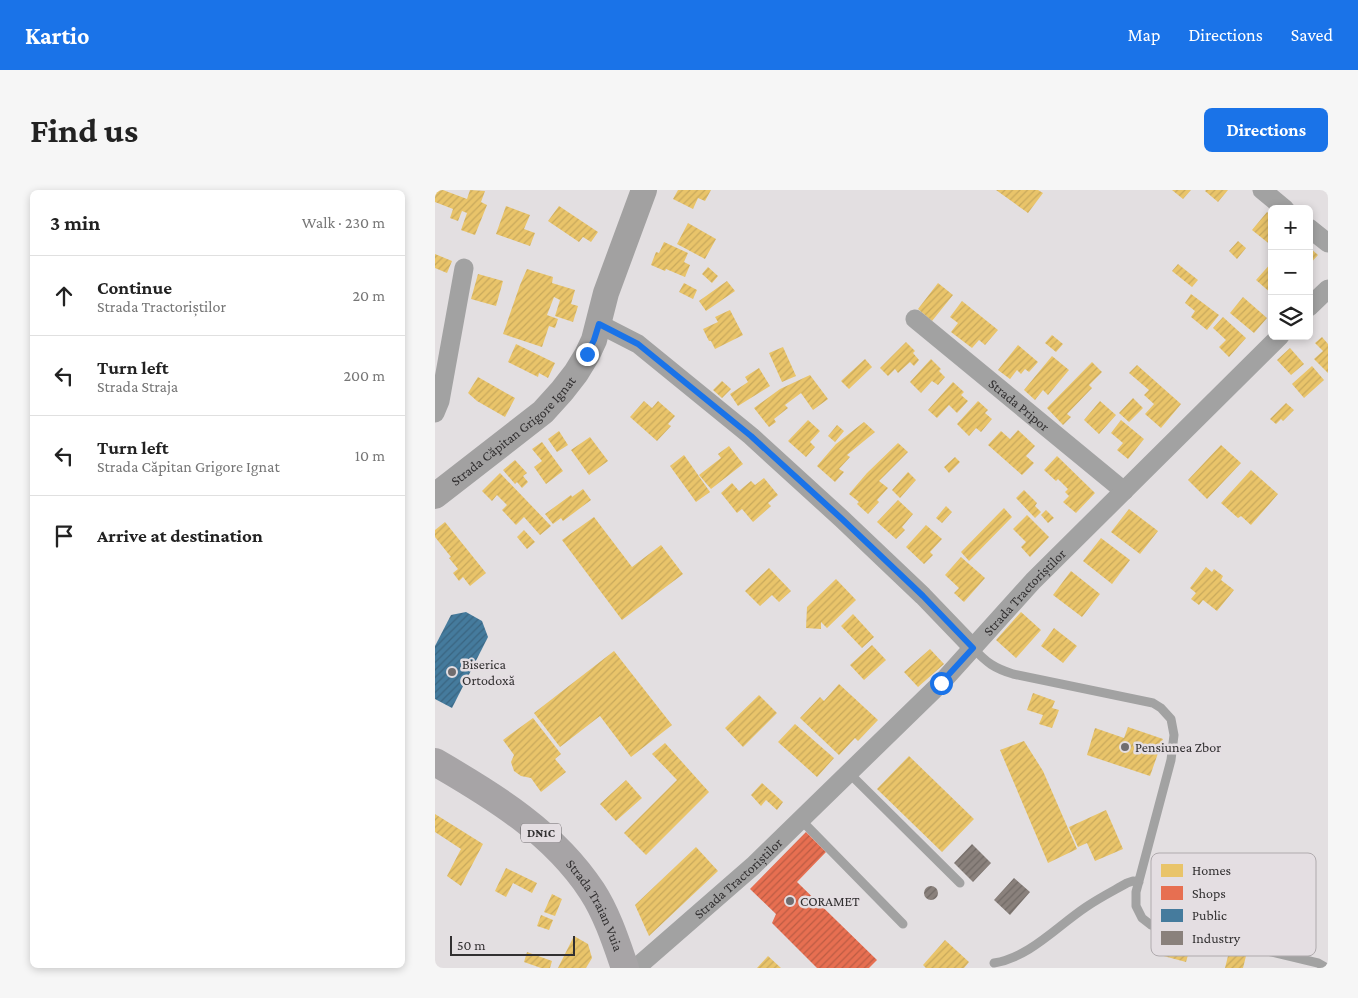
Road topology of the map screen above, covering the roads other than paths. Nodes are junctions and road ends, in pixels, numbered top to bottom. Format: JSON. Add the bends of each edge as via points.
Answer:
{"nodes":[{"id":1,"x":644,"y":190,"type":"edge"},
{"id":2,"x":1262,"y":190,"type":"edge"},
{"id":3,"x":1280,"y":205,"type":"edge"},
{"id":4,"x":1313,"y":231,"type":"edge"},
{"id":5,"x":1328,"y":243,"type":"edge"},
{"id":6,"x":464,"y":268,"type":"dead end"},
{"id":7,"x":1328,"y":289,"type":"edge"},
{"id":8,"x":1313,"y":304,"type":"edge"},
{"id":9,"x":915,"y":319,"type":"dead end"},
{"id":10,"x":599,"y":324,"type":"junction"},
{"id":11,"x":1276,"y":340,"type":"edge"},
{"id":12,"x":435,"y":412,"type":"edge"},
{"id":13,"x":1124,"y":491,"type":"junction"},
{"id":14,"x":435,"y":496,"type":"edge"},
{"id":15,"x":973,"y":648,"type":"junction"},
{"id":16,"x":435,"y":762,"type":"edge"},
{"id":17,"x":849,"y":772,"type":"junction"},
{"id":18,"x":800,"y":819,"type":"junction"},
{"id":19,"x":1139,"y":882,"type":"junction"},
{"id":20,"x":960,"y":883,"type":"dead end"},
{"id":21,"x":903,"y":924,"type":"dead end"},
{"id":22,"x":1151,"y":925,"type":"edge"},
{"id":23,"x":1287,"y":956,"type":"edge"},
{"id":24,"x":994,"y":964,"type":"dead end"},
{"id":25,"x":625,"y":968,"type":"edge"},
{"id":26,"x":636,"y":968,"type":"edge"},
{"id":27,"x":1327,"y":968,"type":"edge"}],
"edges":[{"from":1,"to":10,"type":"main road","name":"Strada Căpitan Grigore Ignat"},
{"from":2,"to":3,"type":"street"},
{"from":4,"to":5,"type":"street"},
{"from":6,"to":12,"type":"street","via":[[440,401]]},
{"from":7,"to":8,"type":"street"},
{"from":9,"to":13,"type":"street","name":"Strada Pripor"},
{"from":10,"to":14,"type":"main road","name":"Strada Căpitan Grigore Ignat","via":[[587,354],[543,412]]},
{"from":10,"to":15,"type":"street","via":[[638,344],[751,436],[923,596]]},
{"from":11,"to":13,"type":"street","name":"Strada Tractoriștilor"},
{"from":13,"to":15,"type":"street","name":"Strada Tractoriștilor","via":[[1033,581]]},
{"from":15,"to":17,"type":"street","name":"Strada Tractoriștilor"},
{"from":15,"to":19,"type":"lane","via":[[998,669],[1153,703],[1171,719],[1174,735],[1171,760]]},
{"from":16,"to":25,"type":"main road","name":"Strada Traian Vuia","number":"DN1C","via":[[523,818],[570,861],[601,907]]},
{"from":17,"to":18,"type":"street","name":"Strada Tractoriștilor"},
{"from":17,"to":20,"type":"lane"},
{"from":18,"to":21,"type":"lane"},
{"from":18,"to":26,"type":"street","name":"Strada Tractoriștilor","via":[[753,866]]},
{"from":19,"to":22,"type":"lane","via":[[1136,906],[1142,918]]},
{"from":19,"to":24,"type":"lane","via":[[1127,883],[1086,907],[1025,952]]},
{"from":23,"to":27,"type":"lane"}]}
